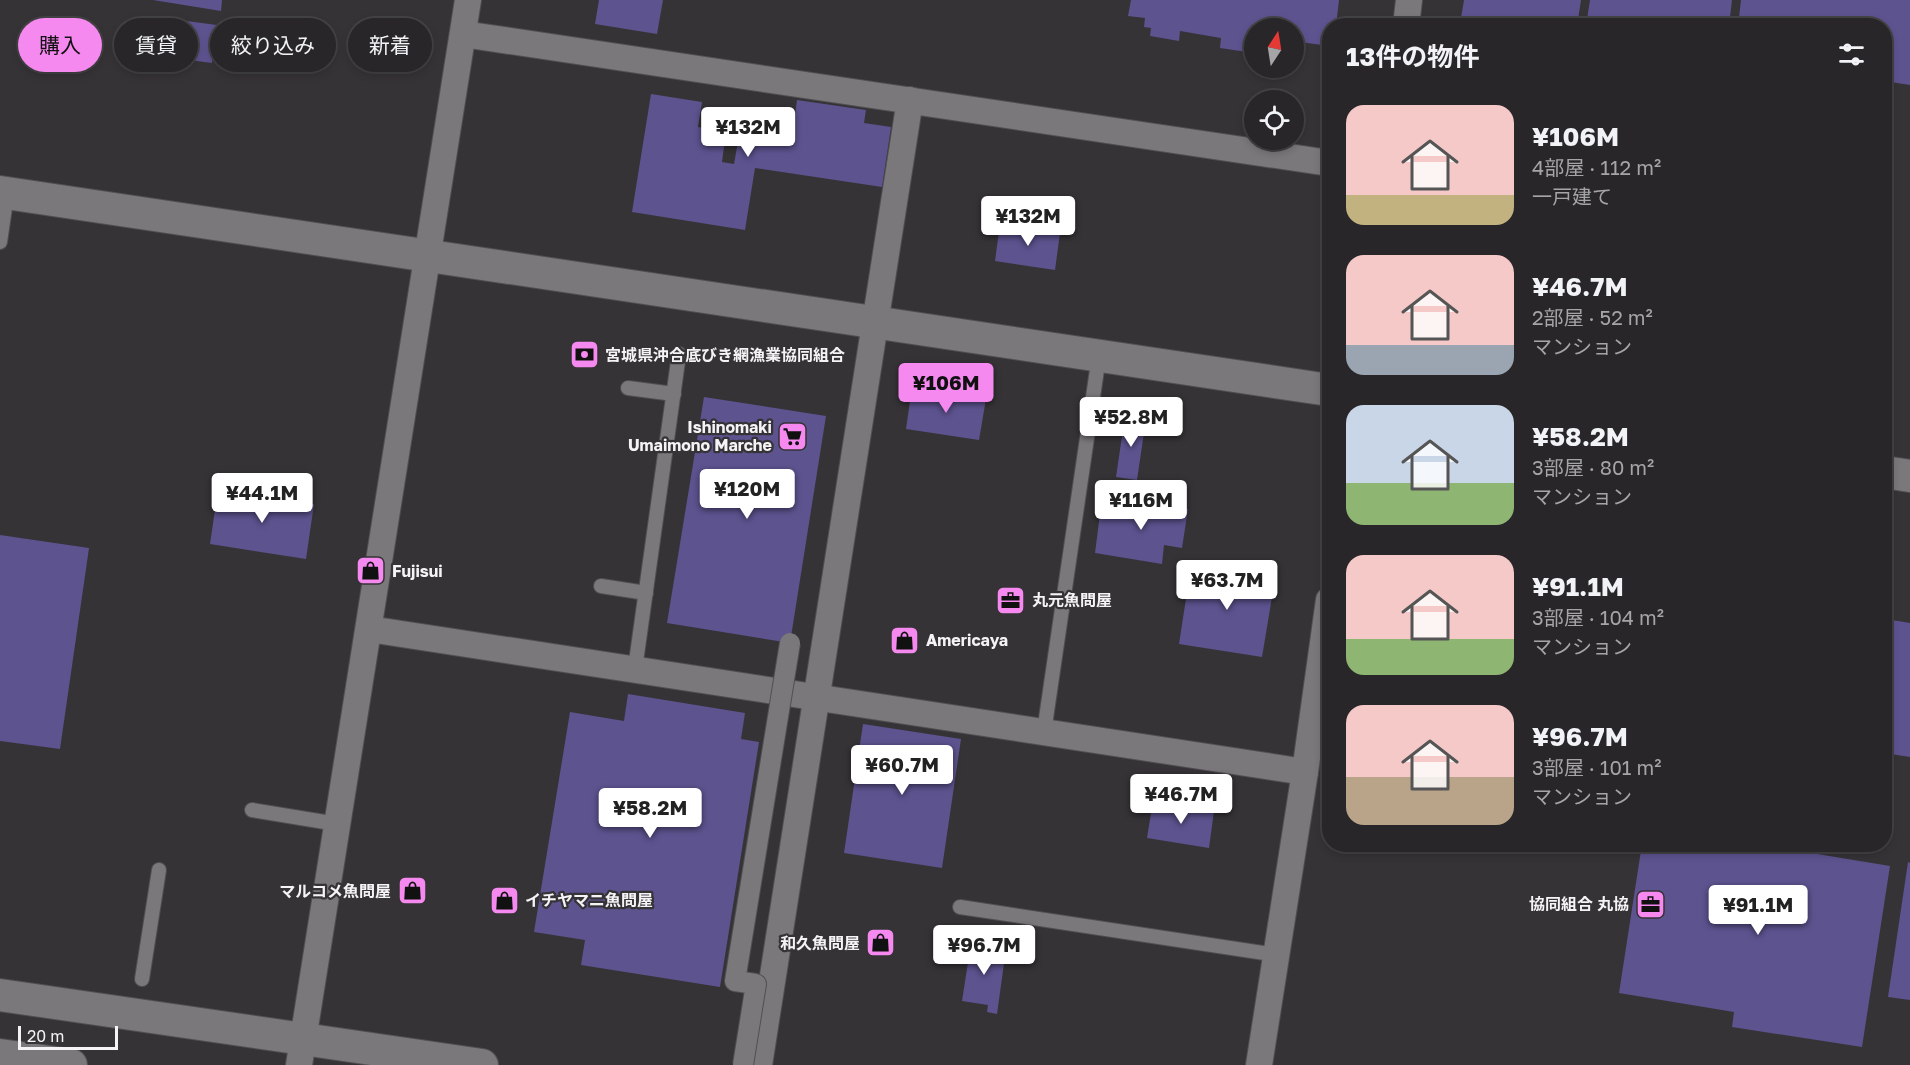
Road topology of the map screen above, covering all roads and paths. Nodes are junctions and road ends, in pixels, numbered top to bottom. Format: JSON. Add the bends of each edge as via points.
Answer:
{"nodes":[{"id":1,"x":468,"y":0,"type":"edge"},
{"id":2,"x":1409,"y":0,"type":"edge"},
{"id":3,"x":1407,"y":18,"type":"edge"},
{"id":4,"x":463,"y":34,"type":"junction"},
{"id":5,"x":910,"y":100,"type":"junction"},
{"id":6,"x":1322,"y":162,"type":"edge"},
{"id":7,"x":3,"y":193,"type":"edge"},
{"id":8,"x":0,"y":242,"type":"edge"},
{"id":9,"x":428,"y":256,"type":"junction"},
{"id":10,"x":875,"y":322,"type":"junction"},
{"id":11,"x":679,"y":354,"type":"dead end"},
{"id":12,"x":1099,"y":356,"type":"junction"},
{"id":13,"x":628,"y":388,"type":"dead end"},
{"id":14,"x":1322,"y":389,"type":"edge"},
{"id":15,"x":674,"y":394,"type":"junction"},
{"id":16,"x":1892,"y":473,"type":"edge"},
{"id":17,"x":1910,"y":476,"type":"edge"},
{"id":18,"x":601,"y":586,"type":"dead end"},
{"id":19,"x":645,"y":593,"type":"junction"},
{"id":20,"x":369,"y":629,"type":"junction"},
{"id":21,"x":790,"y":643,"type":"dead end"},
{"id":22,"x":1322,"y":650,"type":"edge"},
{"id":23,"x":635,"y":669,"type":"junction"},
{"id":24,"x":815,"y":696,"type":"junction"},
{"id":25,"x":1044,"y":732,"type":"junction"},
{"id":26,"x":1305,"y":772,"type":"junction"},
{"id":27,"x":252,"y":810,"type":"dead end"},
{"id":28,"x":337,"y":824,"type":"junction"},
{"id":29,"x":159,"y":870,"type":"dead end"},
{"id":30,"x":960,"y":907,"type":"dead end"},
{"id":31,"x":1277,"y":955,"type":"junction"},
{"id":32,"x":142,"y":979,"type":"dead end"},
{"id":33,"x":0,"y":995,"type":"edge"},
{"id":34,"x":301,"y":1052,"type":"edge"},
{"id":35,"x":0,"y":1054,"type":"edge"},
{"id":36,"x":71,"y":1065,"type":"edge"},
{"id":37,"x":482,"y":1065,"type":"edge"},
{"id":38,"x":743,"y":1065,"type":"edge"},
{"id":39,"x":759,"y":1065,"type":"edge"},
{"id":40,"x":1259,"y":1065,"type":"edge"}],
"edges":[{"from":1,"to":4,"type":"street"},
{"from":2,"to":3,"type":"street"},
{"from":4,"to":5,"type":"street"},
{"from":4,"to":9,"type":"street"},
{"from":5,"to":6,"type":"street"},
{"from":5,"to":10,"type":"street"},
{"from":7,"to":8,"type":"lane"},
{"from":7,"to":9,"type":"street"},
{"from":9,"to":10,"type":"street"},
{"from":9,"to":20,"type":"street"},
{"from":10,"to":12,"type":"street"},
{"from":10,"to":24,"type":"street"},
{"from":11,"to":15,"type":"lane"},
{"from":12,"to":14,"type":"street"},
{"from":12,"to":25,"type":"lane"},
{"from":13,"to":15,"type":"lane"},
{"from":15,"to":19,"type":"lane"},
{"from":16,"to":17,"type":"street"},
{"from":18,"to":19,"type":"lane"},
{"from":19,"to":23,"type":"lane"},
{"from":20,"to":23,"type":"street"},
{"from":20,"to":28,"type":"street"},
{"from":21,"to":38,"type":"street","bridge":true,"via":[[735,981],[756,984]]},
{"from":22,"to":26,"type":"street"},
{"from":23,"to":24,"type":"street"},
{"from":24,"to":25,"type":"street"},
{"from":24,"to":39,"type":"street"},
{"from":25,"to":26,"type":"street"},
{"from":26,"to":31,"type":"street"},
{"from":27,"to":28,"type":"lane"},
{"from":28,"to":34,"type":"street"},
{"from":29,"to":32,"type":"lane"},
{"from":30,"to":31,"type":"lane"},
{"from":31,"to":40,"type":"street"},
{"from":33,"to":34,"type":"street"},
{"from":34,"to":37,"type":"street"},
{"from":35,"to":36,"type":"street"}]}
